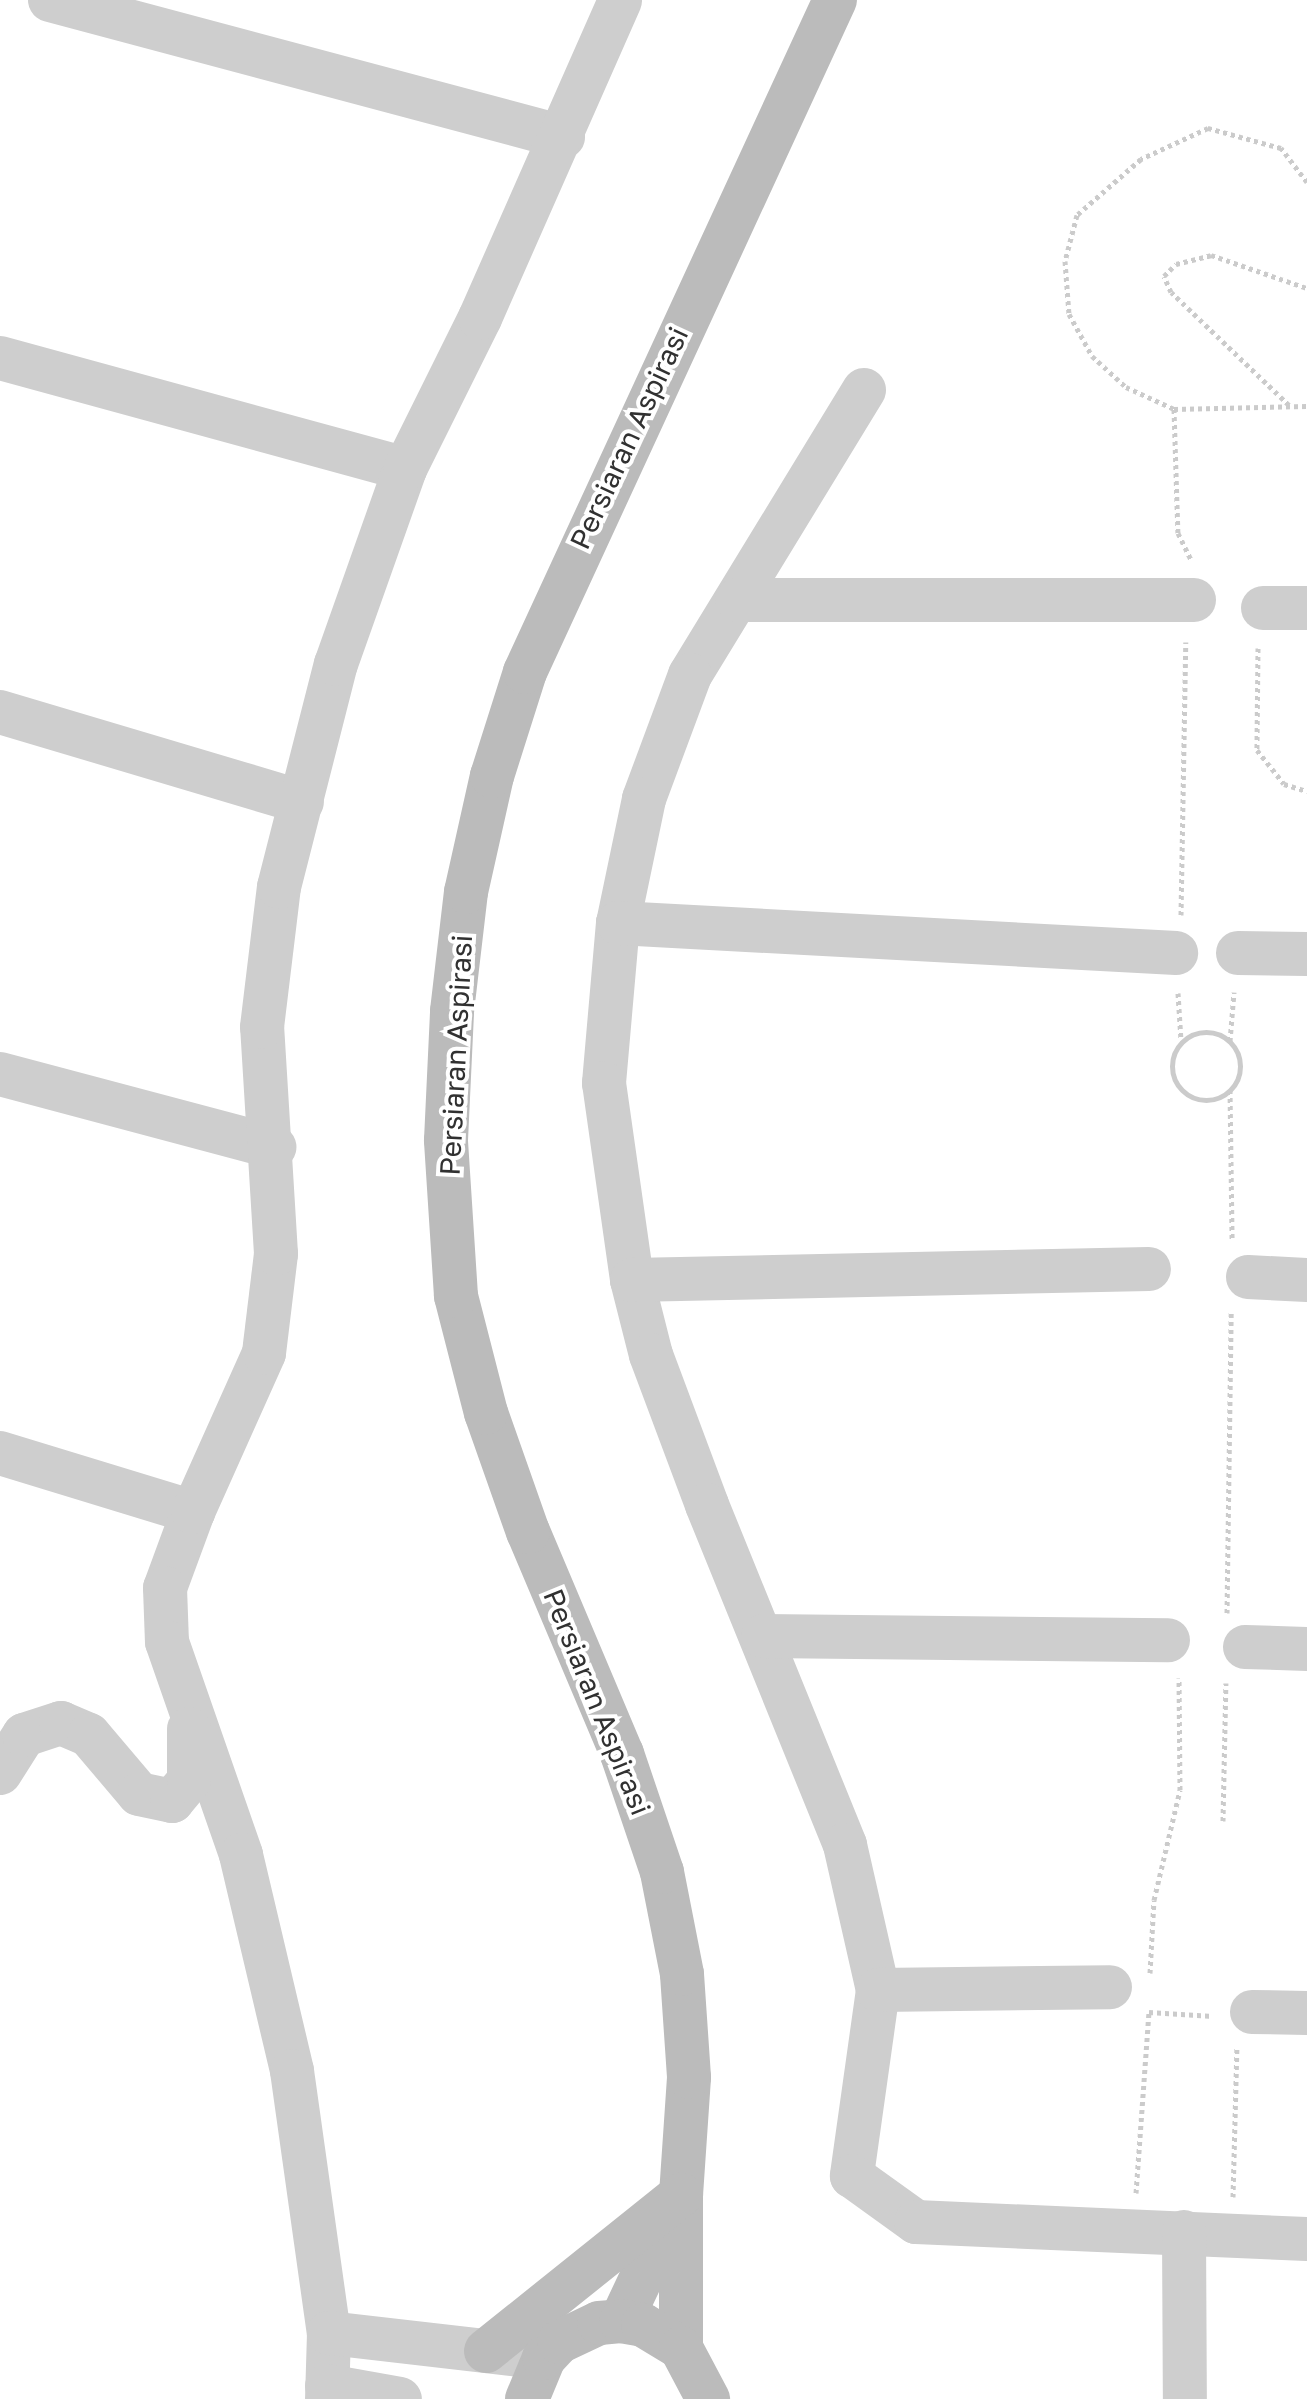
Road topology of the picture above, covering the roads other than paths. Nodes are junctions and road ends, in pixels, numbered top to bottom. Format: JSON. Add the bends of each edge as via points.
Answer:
{"nodes":[{"id":1,"x":50,"y":0,"type":"edge"},
{"id":2,"x":620,"y":0,"type":"edge"},
{"id":3,"x":835,"y":0,"type":"edge"},
{"id":4,"x":563,"y":137,"type":"junction"},
{"id":5,"x":0,"y":358,"type":"edge"},
{"id":6,"x":864,"y":390,"type":"dead end"},
{"id":7,"x":405,"y":469,"type":"junction"},
{"id":8,"x":737,"y":600,"type":"junction"},
{"id":9,"x":1194,"y":600,"type":"road end"},
{"id":10,"x":1307,"y":608,"type":"edge"},
{"id":11,"x":1261,"y":623,"type":"road end"},
{"id":12,"x":0,"y":712,"type":"edge"},
{"id":13,"x":302,"y":802,"type":"junction"},
{"id":14,"x":618,"y":923,"type":"junction"},
{"id":15,"x":1176,"y":953,"type":"road end"},
{"id":16,"x":1238,"y":953,"type":"road end"},
{"id":17,"x":1307,"y":954,"type":"edge"},
{"id":18,"x":0,"y":1074,"type":"edge"},
{"id":19,"x":274,"y":1147,"type":"junction"},
{"id":20,"x":1149,"y":1269,"type":"dead end"},
{"id":21,"x":1237,"y":1278,"type":"road end"},
{"id":22,"x":632,"y":1280,"type":"junction"},
{"id":23,"x":1307,"y":1280,"type":"edge"},
{"id":24,"x":0,"y":1453,"type":"edge"},
{"id":25,"x":193,"y":1512,"type":"junction"},
{"id":26,"x":763,"y":1636,"type":"junction"},
{"id":27,"x":1233,"y":1648,"type":"road end"},
{"id":28,"x":1307,"y":1649,"type":"edge"},
{"id":29,"x":1174,"y":1654,"type":"road end"},
{"id":30,"x":189,"y":1706,"type":"junction"},
{"id":31,"x":0,"y":1773,"type":"edge"},
{"id":32,"x":878,"y":1990,"type":"junction"},
{"id":33,"x":1136,"y":1990,"type":"road end"},
{"id":34,"x":1307,"y":2013,"type":"edge"},
{"id":35,"x":1237,"y":2021,"type":"road end"},
{"id":36,"x":681,"y":2195,"type":"junction"},
{"id":37,"x":1184,"y":2232,"type":"junction"},
{"id":38,"x":1307,"y":2239,"type":"edge"},
{"id":39,"x":621,"y":2321,"type":"junction"},
{"id":40,"x":329,"y":2333,"type":"junction"},
{"id":41,"x":681,"y":2348,"type":"junction"},
{"id":42,"x":486,"y":2351,"type":"junction"},
{"id":43,"x":544,"y":2358,"type":"junction"},
{"id":44,"x":327,"y":2393,"type":"edge"},
{"id":45,"x":400,"y":2399,"type":"edge"},
{"id":46,"x":527,"y":2399,"type":"edge"},
{"id":47,"x":708,"y":2399,"type":"edge"},
{"id":48,"x":1185,"y":2399,"type":"edge"}],
"edges":[{"from":1,"to":4,"type":"street"},
{"from":2,"to":4,"type":"street"},
{"from":3,"to":36,"type":"street","name":"Persiaran Aspirasi","via":[[525,672],[492,776],[466,892],[452,1011],[446,1140],[456,1296],[486,1413],[528,1532],[622,1754],[662,1872],[682,1974],[688,2062]]},
{"from":4,"to":7,"type":"street"},
{"from":5,"to":7,"type":"street"},
{"from":6,"to":8,"type":"street"},
{"from":7,"to":13,"type":"street","via":[[366,564]]},
{"from":8,"to":9,"type":"street"},
{"from":8,"to":14,"type":"street","via":[[690,675],[649,785]]},
{"from":10,"to":11,"type":"street"},
{"from":12,"to":13,"type":"street"},
{"from":13,"to":19,"type":"street","via":[[279,887],[262,1027]]},
{"from":14,"to":15,"type":"street"},
{"from":14,"to":22,"type":"street","via":[[604,1083]]},
{"from":16,"to":17,"type":"street"},
{"from":18,"to":19,"type":"street"},
{"from":19,"to":25,"type":"street","via":[[276,1254],[264,1353]]},
{"from":20,"to":22,"type":"street"},
{"from":21,"to":23,"type":"street"},
{"from":22,"to":26,"type":"street","via":[[651,1355]]},
{"from":24,"to":25,"type":"street"},
{"from":25,"to":30,"type":"street","via":[[165,1588],[167,1642]]},
{"from":26,"to":29,"type":"street"},
{"from":26,"to":32,"type":"street","via":[[845,1845]]},
{"from":27,"to":28,"type":"street"},
{"from":30,"to":31,"type":"street","via":[[189,1781],[172,1801],[139,1794],[89,1735],[61,1723],[24,1735]]},
{"from":30,"to":40,"type":"street","via":[[241,1855],[292,2071]]},
{"from":32,"to":33,"type":"street"},
{"from":32,"to":37,"type":"street","via":[[852,2176],[916,2222]]},
{"from":34,"to":35,"type":"street"},
{"from":36,"to":39,"type":"street","name":"Persiaran Aspirasi"},
{"from":36,"to":41,"type":"street","name":"Persiaran Aspirasi"},
{"from":36,"to":42,"type":"street"},
{"from":37,"to":38,"type":"street"},
{"from":37,"to":48,"type":"street"},
{"from":39,"to":41,"type":"street","via":[[643,2325]]},
{"from":39,"to":43,"type":"street","via":[[578,2331]]},
{"from":40,"to":42,"type":"street"},
{"from":40,"to":44,"type":"street"},
{"from":41,"to":47,"type":"street","name":"Persiaran Aspirasi"},
{"from":42,"to":43,"type":"street"},
{"from":43,"to":46,"type":"street"},
{"from":44,"to":45,"type":"street"}]}
